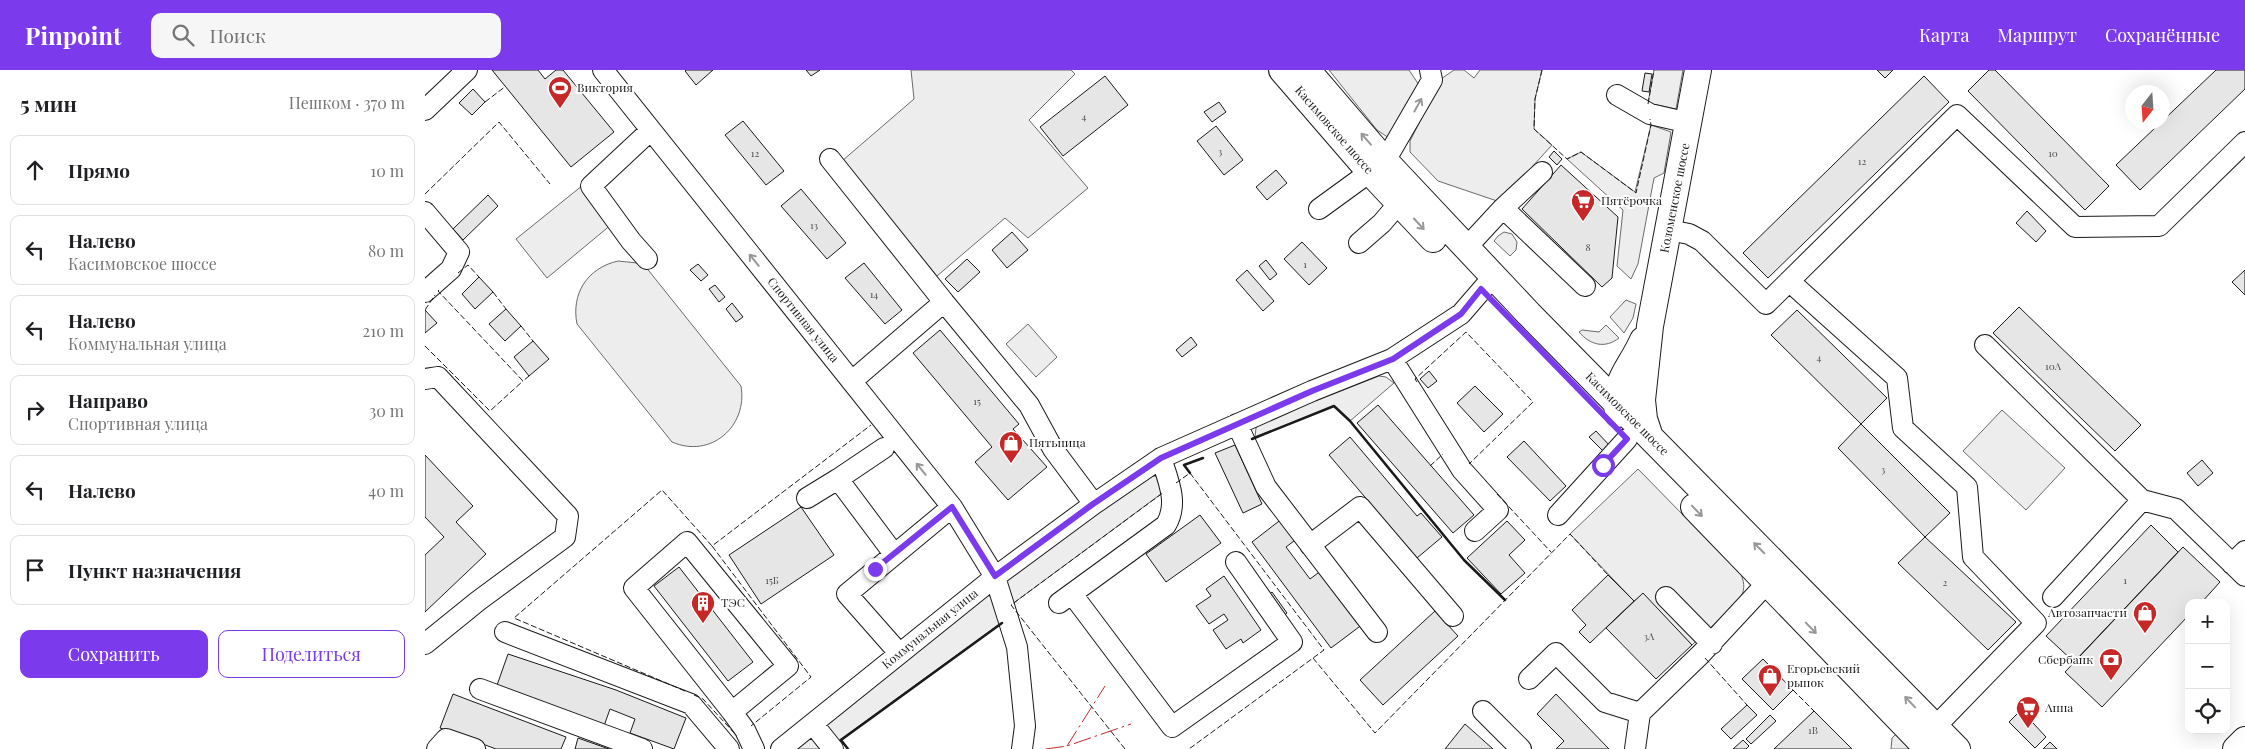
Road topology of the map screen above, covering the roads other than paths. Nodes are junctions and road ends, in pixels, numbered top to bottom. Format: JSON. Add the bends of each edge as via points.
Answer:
{"nodes":[{"id":1,"x":467,"y":70,"type":"edge"},
{"id":2,"x":603,"y":70,"type":"edge"},
{"id":3,"x":1282,"y":70,"type":"edge"},
{"id":4,"x":1307,"y":70,"type":"edge"},
{"id":5,"x":1698,"y":70,"type":"edge"},
{"id":6,"x":1433,"y":73,"type":"edge"},
{"id":7,"x":1617,"y":95,"type":"dead end"},
{"id":8,"x":425,"y":110,"type":"edge"},
{"id":9,"x":1689,"y":123,"type":"junction"},
{"id":10,"x":651,"y":130,"type":"junction"},
{"id":11,"x":2245,"y":142,"type":"edge"},
{"id":12,"x":830,"y":159,"type":"dead end"},
{"id":13,"x":1378,"y":167,"type":"junction"},
{"id":14,"x":1542,"y":172,"type":"dead end"},
{"id":15,"x":1399,"y":203,"type":"junction"},
{"id":16,"x":1503,"y":208,"type":"junction"},
{"id":17,"x":1319,"y":209,"type":"dead end"},
{"id":18,"x":425,"y":212,"type":"edge"},
{"id":19,"x":1669,"y":230,"type":"junction"},
{"id":20,"x":1359,"y":244,"type":"dead end"},
{"id":21,"x":1466,"y":248,"type":"junction"},
{"id":22,"x":647,"y":259,"type":"dead end"},
{"id":23,"x":1789,"y":281,"type":"junction"},
{"id":24,"x":1487,"y":283,"type":"junction"},
{"id":25,"x":1585,"y":286,"type":"dead end"},
{"id":26,"x":425,"y":292,"type":"edge"},
{"id":27,"x":944,"y":302,"type":"junction"},
{"id":28,"x":1985,"y":345,"type":"dead end"},
{"id":29,"x":1564,"y":350,"type":"junction"},
{"id":30,"x":1393,"y":359,"type":"junction"},
{"id":31,"x":1641,"y":362,"type":"junction"},
{"id":32,"x":425,"y":379,"type":"edge"},
{"id":33,"x":851,"y":381,"type":"junction"},
{"id":34,"x":1575,"y":385,"type":"junction"},
{"id":35,"x":1616,"y":403,"type":"junction"},
{"id":36,"x":1237,"y":424,"type":"junction"},
{"id":37,"x":1638,"y":438,"type":"junction"},
{"id":38,"x":884,"y":448,"type":"dead end"},
{"id":39,"x":1161,"y":458,"type":"junction"},
{"id":40,"x":838,"y":479,"type":"junction"},
{"id":41,"x":807,"y":498,"type":"dead end"},
{"id":42,"x":2143,"y":500,"type":"junction"},
{"id":43,"x":1093,"y":504,"type":"junction"},
{"id":44,"x":952,"y":507,"type":"junction"},
{"id":45,"x":1558,"y":515,"type":"dead end"},
{"id":46,"x":1475,"y":532,"type":"dead end"},
{"id":47,"x":1310,"y":545,"type":"junction"},
{"id":48,"x":894,"y":554,"type":"junction"},
{"id":49,"x":1236,"y":562,"type":"dead end"},
{"id":50,"x":2241,"y":564,"type":"edge"},
{"id":51,"x":995,"y":576,"type":"junction"},
{"id":52,"x":1774,"y":576,"type":"junction"},
{"id":53,"x":1666,"y":597,"type":"dead end"},
{"id":54,"x":2053,"y":597,"type":"dead end"},
{"id":55,"x":1453,"y":616,"type":"dead end"},
{"id":56,"x":505,"y":632,"type":"dead end"},
{"id":57,"x":1377,"y":632,"type":"dead end"},
{"id":58,"x":425,"y":644,"type":"edge"},
{"id":59,"x":1712,"y":644,"type":"junction"},
{"id":60,"x":899,"y":654,"type":"junction"},
{"id":61,"x":1529,"y":679,"type":"dead end"},
{"id":62,"x":480,"y":690,"type":"dead end"},
{"id":63,"x":1483,"y":711,"type":"dead end"},
{"id":64,"x":732,"y":712,"type":"junction"},
{"id":65,"x":1640,"y":713,"type":"junction"},
{"id":66,"x":813,"y":724,"type":"junction"},
{"id":67,"x":1932,"y":738,"type":"edge"},
{"id":68,"x":2245,"y":740,"type":"edge"},
{"id":69,"x":437,"y":749,"type":"edge"},
{"id":70,"x":475,"y":749,"type":"edge"},
{"id":71,"x":642,"y":749,"type":"edge"},
{"id":72,"x":729,"y":749,"type":"edge"},
{"id":73,"x":754,"y":749,"type":"edge"},
{"id":74,"x":781,"y":749,"type":"edge"},
{"id":75,"x":833,"y":749,"type":"edge"},
{"id":76,"x":1022,"y":749,"type":"edge"},
{"id":77,"x":1521,"y":749,"type":"edge"},
{"id":78,"x":1635,"y":749,"type":"edge"},
{"id":79,"x":1957,"y":749,"type":"edge"},
{"id":80,"x":2236,"y":749,"type":"edge"}],
"edges":[{"from":1,"to":8,"type":"street"},
{"from":2,"to":10,"type":"street","name":"Спортивная улица"},
{"from":3,"to":13,"type":"main road","name":"Касимовское шоссе"},
{"from":13,"to":4,"type":"main road","name":"Касимовское шоссе","one_way":true},
{"from":5,"to":9,"type":"main road","name":"Коломенское шоссе"},
{"from":13,"to":6,"type":"street","one_way":true},
{"from":7,"to":9,"type":"street","via":[[1650,114]]},
{"from":9,"to":19,"type":"main road","name":"Коломенское шоссе"},
{"from":10,"to":22,"type":"street","via":[[591,186]]},
{"from":33,"to":10,"type":"street","name":"Спортивная улица","one_way":true},
{"from":11,"to":23,"type":"street","via":[[2159,226],[2075,227],[1957,115]]},
{"from":12,"to":27,"type":"street"},
{"from":13,"to":15,"type":"main road","name":"Касимовское шоссе"},
{"from":13,"to":17,"type":"street"},
{"from":13,"to":21,"type":"main road","name":"Касимовское шоссе"},
{"from":14,"to":16,"type":"street"},
{"from":15,"to":20,"type":"street"},
{"from":15,"to":24,"type":"main road","name":"Касимовское шоссе","one_way":true},
{"from":16,"to":21,"type":"street"},
{"from":16,"to":25,"type":"street"},
{"from":18,"to":26,"type":"street","via":[[459,252],[451,269]]},
{"from":19,"to":23,"type":"street","via":[[1689,234],[1702,241],[1766,304]]},
{"from":19,"to":31,"type":"main road","name":"Коломенское шоссе"},
{"from":21,"to":24,"type":"main road","name":"Касимовское шоссе"},
{"from":23,"to":67,"type":"street","via":[[1897,378],[1903,428],[1967,487],[1973,557],[2036,623]]},
{"from":24,"to":29,"type":"main road","name":"Касимовское шоссе"},
{"from":24,"to":30,"type":"street","name":"Коммунальная улица","via":[[1461,314]]},
{"from":24,"to":34,"type":"main road","name":"Касимовское шоссе"},
{"from":27,"to":33,"type":"street"},
{"from":27,"to":43,"type":"street","via":[[1029,404],[1053,449]]},
{"from":28,"to":42,"type":"street"},
{"from":29,"to":31,"type":"main road","via":[[1591,366],[1603,369],[1616,368],[1627,362]]},
{"from":29,"to":35,"type":"main road","name":"Касимовское шоссе"},
{"from":30,"to":36,"type":"street","name":"Коммунальная улица"},
{"from":30,"to":46,"type":"street","via":[[1462,470],[1498,510]]},
{"from":31,"to":35,"type":"main road","name":"Коломенское шоссе","via":[[1619,382]]},
{"from":31,"to":37,"type":"main road","name":"Коломенское шоссе","via":[[1644,419]]},
{"from":32,"to":58,"type":"street","via":[[437,376],[568,516],[565,537]]},
{"from":44,"to":33,"type":"street","name":"Спортивная улица","one_way":true},
{"from":34,"to":35,"type":"main road","via":[[1604,401]]},
{"from":34,"to":37,"type":"main road","name":"Касимовское шоссе"},
{"from":35,"to":37,"type":"main road","name":"Касимовское шоссе"},
{"from":36,"to":39,"type":"street","name":"Коммунальная улица","via":[[1206,447]]},
{"from":36,"to":47,"type":"street","via":[[1266,487]]},
{"from":37,"to":45,"type":"street"},
{"from":37,"to":52,"type":"main road","name":"Касимовское шоссе"},
{"from":38,"to":40,"type":"street"},
{"from":39,"to":43,"type":"street","name":"Коммунальная улица"},
{"from":39,"to":49,"type":"street","via":[[1173,502],[1172,516],[1166,525],[1065,599],[1172,727],[1292,642]]},
{"from":40,"to":41,"type":"street"},
{"from":40,"to":48,"type":"street"},
{"from":42,"to":50,"type":"street","via":[[2176,510]]},
{"from":42,"to":54,"type":"street"},
{"from":43,"to":51,"type":"street","name":"Коммунальная улица"},
{"from":44,"to":48,"type":"street"},
{"from":44,"to":51,"type":"street","name":"Спортивная улица"},
{"from":47,"to":55,"type":"street","via":[[1360,507]]},
{"from":47,"to":57,"type":"street"},
{"from":48,"to":60,"type":"street","via":[[847,594]]},
{"from":51,"to":60,"type":"street","name":"Коммунальная улица"},
{"from":51,"to":76,"type":"street","name":"Спортивная улица","via":[[1017,647],[1025,726]]},
{"from":52,"to":59,"type":"street"},
{"from":52,"to":67,"type":"main road","name":"Касимовское шоссе"},
{"from":53,"to":59,"type":"street"},
{"from":56,"to":72,"type":"street","via":[[691,704]]},
{"from":59,"to":65,"type":"street"},
{"from":60,"to":66,"type":"street","name":"Коммунальная улица"},
{"from":61,"to":65,"type":"street","via":[[1555,653],[1605,702]]},
{"from":62,"to":71,"type":"street"},
{"from":63,"to":77,"type":"street"},
{"from":64,"to":64,"type":"street","via":[[788,666],[687,542],[634,588]]},
{"from":64,"to":73,"type":"street"},
{"from":65,"to":78,"type":"street"},
{"from":66,"to":74,"type":"street","name":"Коммунальная улица"},
{"from":66,"to":75,"type":"street"},
{"from":67,"to":79,"type":"main road","name":"Касимовское шоссе"},
{"from":68,"to":80,"type":"main road"},
{"from":69,"to":70,"type":"street","via":[[446,739]]}]}
